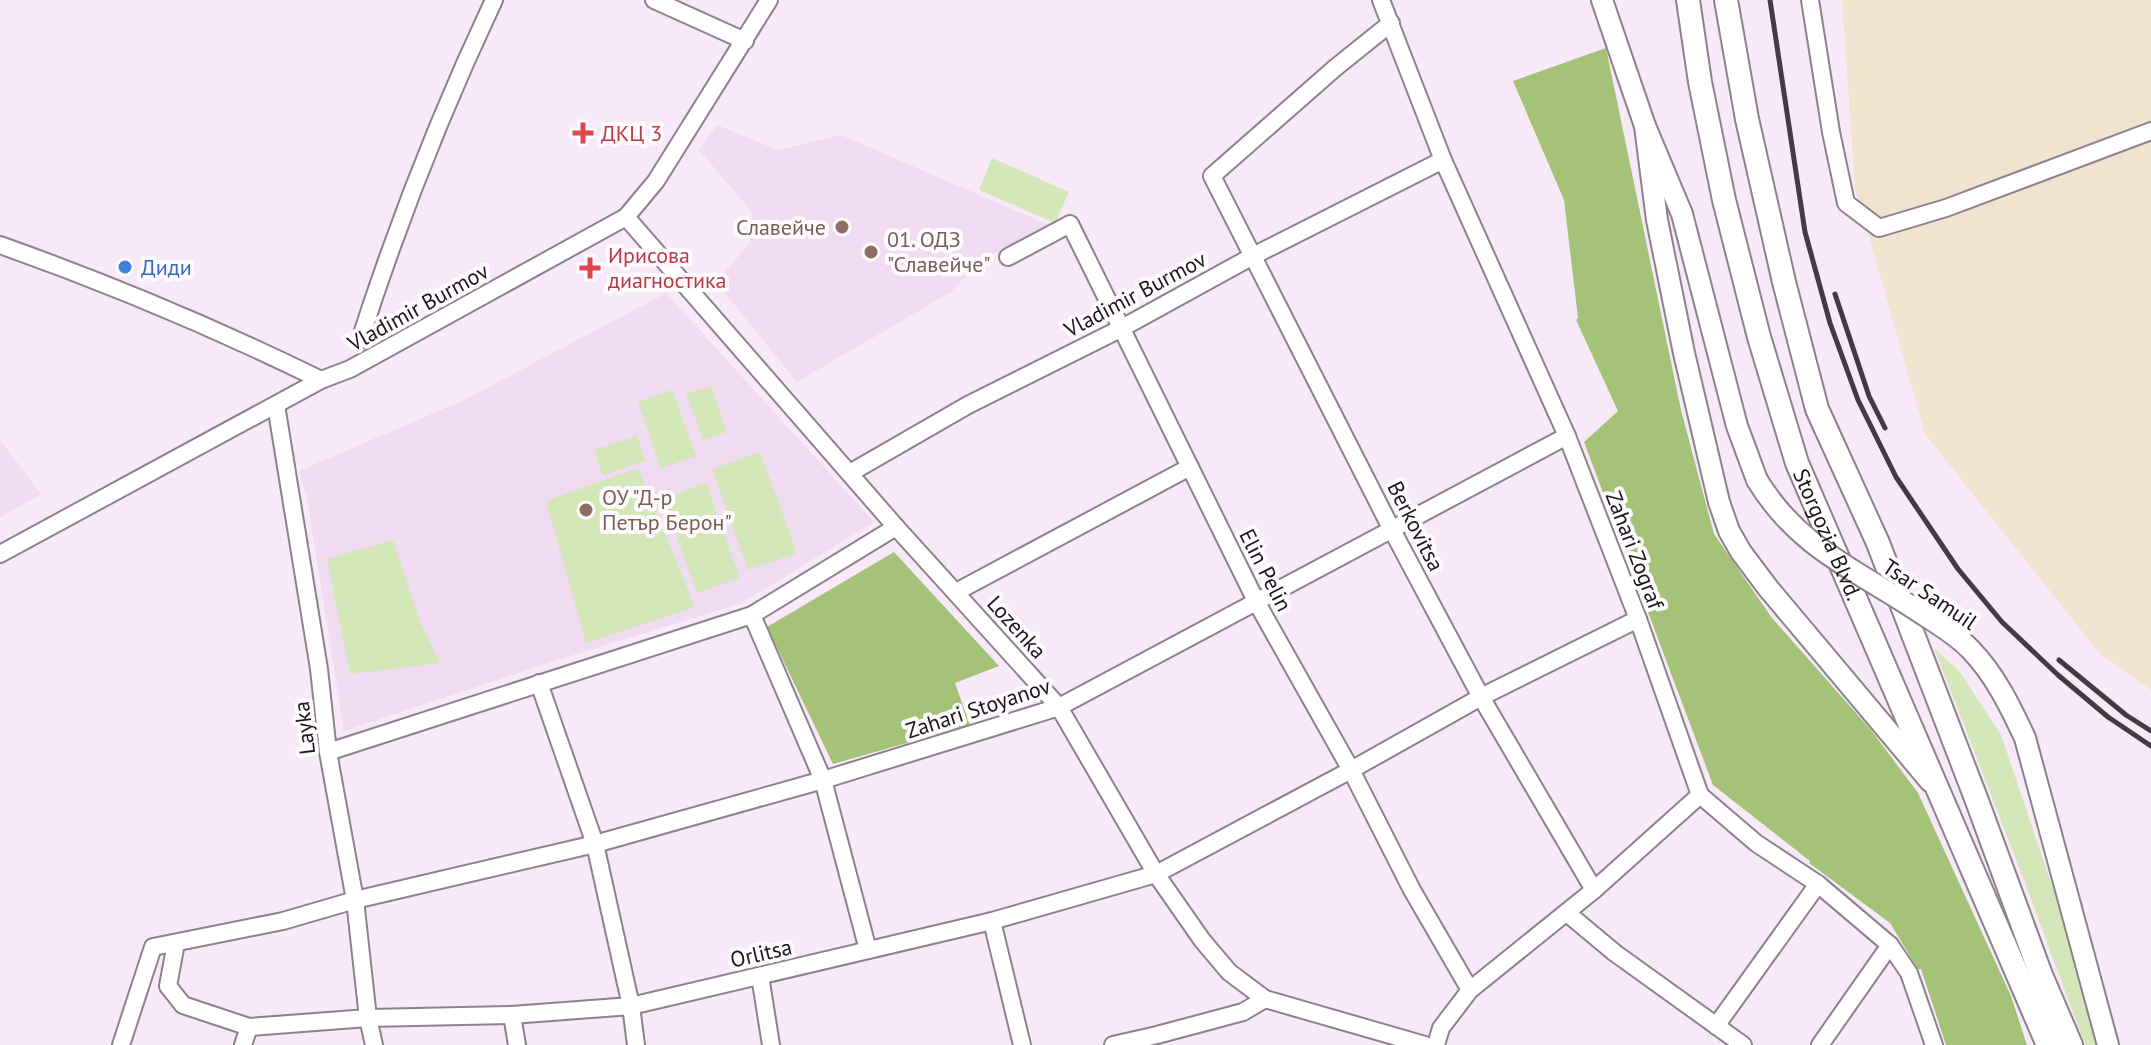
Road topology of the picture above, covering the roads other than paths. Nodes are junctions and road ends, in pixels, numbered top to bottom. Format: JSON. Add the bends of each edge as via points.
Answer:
{"nodes":[{"id":1,"x":494,"y":0,"type":"edge"},
{"id":2,"x":769,"y":0,"type":"edge"},
{"id":3,"x":1381,"y":0,"type":"edge"},
{"id":4,"x":1602,"y":0,"type":"edge"},
{"id":5,"x":1688,"y":0,"type":"edge"},
{"id":6,"x":1726,"y":0,"type":"edge"},
{"id":7,"x":1810,"y":0,"type":"edge"},
{"id":8,"x":657,"y":1,"type":"edge"},
{"id":9,"x":1391,"y":23,"type":"junction"},
{"id":10,"x":745,"y":41,"type":"junction"},
{"id":11,"x":1645,"y":126,"type":"junction"},
{"id":12,"x":2151,"y":131,"type":"edge"},
{"id":13,"x":1443,"y":160,"type":"junction"},
{"id":14,"x":626,"y":217,"type":"junction"},
{"id":15,"x":0,"y":245,"type":"edge"},
{"id":16,"x":1253,"y":256,"type":"junction"},
{"id":17,"x":1008,"y":257,"type":"dead end"},
{"id":18,"x":1122,"y":328,"type":"junction"},
{"id":19,"x":360,"y":340,"type":"dead end"},
{"id":20,"x":321,"y":380,"type":"junction"},
{"id":21,"x":276,"y":405,"type":"junction"},
{"id":22,"x":1567,"y":436,"type":"junction"},
{"id":23,"x":1190,"y":467,"type":"junction"},
{"id":24,"x":850,"y":473,"type":"junction"},
{"id":25,"x":896,"y":527,"type":"junction"},
{"id":26,"x":1392,"y":530,"type":"junction"},
{"id":27,"x":0,"y":554,"type":"edge"},
{"id":28,"x":956,"y":592,"type":"junction"},
{"id":29,"x":1257,"y":603,"type":"junction"},
{"id":30,"x":752,"y":615,"type":"junction"},
{"id":31,"x":1638,"y":619,"type":"junction"},
{"id":32,"x":539,"y":683,"type":"junction"},
{"id":33,"x":1481,"y":697,"type":"junction"},
{"id":34,"x":1059,"y":707,"type":"junction"},
{"id":35,"x":328,"y":752,"type":"junction"},
{"id":36,"x":1351,"y":770,"type":"junction"},
{"id":37,"x":823,"y":780,"type":"junction"},
{"id":38,"x":1940,"y":793,"type":"junction"},
{"id":39,"x":1700,"y":795,"type":"junction"},
{"id":40,"x":595,"y":844,"type":"junction"},
{"id":41,"x":1156,"y":874,"type":"junction"},
{"id":42,"x":1818,"y":884,"type":"junction"},
{"id":43,"x":1594,"y":890,"type":"junction"},
{"id":44,"x":355,"y":900,"type":"junction"},
{"id":45,"x":1567,"y":913,"type":"junction"},
{"id":46,"x":992,"y":921,"type":"junction"},
{"id":47,"x":176,"y":943,"type":"junction"},
{"id":48,"x":1890,"y":945,"type":"junction"},
{"id":49,"x":868,"y":950,"type":"junction"},
{"id":50,"x":760,"y":976,"type":"junction"},
{"id":51,"x":1470,"y":990,"type":"junction"},
{"id":52,"x":1265,"y":999,"type":"junction"},
{"id":53,"x":631,"y":1006,"type":"junction"},
{"id":54,"x":512,"y":1015,"type":"junction"},
{"id":55,"x":368,"y":1018,"type":"junction"},
{"id":56,"x":1716,"y":1026,"type":"junction"},
{"id":57,"x":249,"y":1027,"type":"junction"},
{"id":58,"x":120,"y":1045,"type":"edge"},
{"id":59,"x":243,"y":1045,"type":"edge"},
{"id":60,"x":374,"y":1045,"type":"edge"},
{"id":61,"x":517,"y":1045,"type":"edge"},
{"id":62,"x":636,"y":1045,"type":"edge"},
{"id":63,"x":771,"y":1045,"type":"edge"},
{"id":64,"x":1022,"y":1045,"type":"edge"},
{"id":65,"x":1113,"y":1045,"type":"edge"},
{"id":66,"x":1425,"y":1045,"type":"edge"},
{"id":67,"x":1436,"y":1045,"type":"edge"},
{"id":68,"x":1743,"y":1045,"type":"edge"},
{"id":69,"x":1820,"y":1045,"type":"edge"},
{"id":70,"x":1934,"y":1045,"type":"edge"},
{"id":71,"x":2048,"y":1045,"type":"edge"},
{"id":72,"x":2071,"y":1045,"type":"edge"},
{"id":73,"x":2108,"y":1045,"type":"edge"}],
"edges":[{"from":1,"to":19,"type":"street","via":[[395,237]]},
{"from":2,"to":10,"type":"street","name":"Vladimir Burmov"},
{"from":3,"to":9,"type":"street","name":"Zahari Zograf"},
{"from":4,"to":11,"type":"street","name":"Tsar Samuil"},
{"from":5,"to":38,"type":"main road","name":"Storgozia Blvd.","via":[[1724,200],[1797,463]]},
{"from":6,"to":72,"type":"main road","name":"Storgozia Blvd.","via":[[1747,119],[1817,409],[1878,543]]},
{"from":7,"to":12,"type":"street","via":[[1846,203],[1879,228]]},
{"from":8,"to":10,"type":"street"},
{"from":9,"to":13,"type":"street","name":"Zahari Zograf"},
{"from":9,"to":16,"type":"street","name":"Berkovitsa","via":[[1212,176]]},
{"from":10,"to":14,"type":"street","name":"Vladimir Burmov","via":[[656,181]]},
{"from":11,"to":38,"type":"street","name":"Tsar Samuil","via":[[1657,220],[1684,353],[1729,531],[1762,580]]},
{"from":11,"to":73,"type":"street","name":"Tsar Samuil","bridge":true,"via":[[1682,214],[1737,426],[1757,480],[1778,512],[1809,541],[1968,647],[1996,682],[2025,738]]},
{"from":13,"to":16,"type":"street","name":"Vladimir Burmov"},
{"from":13,"to":22,"type":"street","name":"Zahari Zograf"},
{"from":14,"to":20,"type":"street","name":"Vladimir Burmov"},
{"from":14,"to":24,"type":"street","name":"Lozenka"},
{"from":15,"to":20,"type":"street","via":[[92,278]]},
{"from":16,"to":18,"type":"street","name":"Vladimir Burmov"},
{"from":16,"to":26,"type":"street","name":"Berkovitsa"},
{"from":17,"to":18,"type":"street","name":"Elin Pelin","via":[[1070,224]]},
{"from":18,"to":23,"type":"street","name":"Elin Pelin"},
{"from":18,"to":24,"type":"street","name":"Vladimir Burmov","via":[[968,405]]},
{"from":20,"to":21,"type":"street","name":"Vladimir Burmov"},
{"from":21,"to":27,"type":"street","name":"Vladimir Burmov"},
{"from":21,"to":35,"type":"street","name":"Layka"},
{"from":22,"to":26,"type":"street","name":"Zahari Stoyanov"},
{"from":22,"to":31,"type":"street","name":"Zahari Zograf"},
{"from":23,"to":28,"type":"street"},
{"from":23,"to":29,"type":"street","name":"Elin Pelin"},
{"from":24,"to":25,"type":"street","name":"Lozenka"},
{"from":25,"to":28,"type":"street","name":"Lozenka"},
{"from":25,"to":30,"type":"street"},
{"from":26,"to":29,"type":"street","name":"Zahari Stoyanov"},
{"from":26,"to":33,"type":"street","name":"Berkovitsa"},
{"from":28,"to":34,"type":"street","name":"Lozenka"},
{"from":29,"to":34,"type":"street","name":"Zahari Stoyanov"},
{"from":29,"to":36,"type":"street","name":"Elin Pelin"},
{"from":30,"to":32,"type":"street"},
{"from":30,"to":37,"type":"street"},
{"from":31,"to":33,"type":"street","name":"Orlitsa"},
{"from":31,"to":39,"type":"street","name":"Zahari Zograf"},
{"from":32,"to":35,"type":"street"},
{"from":32,"to":40,"type":"street"},
{"from":33,"to":36,"type":"street","name":"Orlitsa"},
{"from":33,"to":43,"type":"street","name":"Berkovitsa"},
{"from":34,"to":37,"type":"street","name":"Zahari Stoyanov"},
{"from":34,"to":41,"type":"street","name":"Lozenka"},
{"from":35,"to":44,"type":"street","name":"Layka"},
{"from":36,"to":41,"type":"street","name":"Orlitsa"},
{"from":36,"to":51,"type":"street","name":"Elin Pelin"},
{"from":37,"to":40,"type":"street","name":"Zahari Stoyanov"},
{"from":37,"to":49,"type":"street"},
{"from":38,"to":71,"type":"main road","name":"Storgozia Blvd."},
{"from":39,"to":42,"type":"street","name":"Zahari Zograf","via":[[1756,843]]},
{"from":39,"to":43,"type":"street"},
{"from":40,"to":44,"type":"street","name":"Zahari Stoyanov"},
{"from":40,"to":53,"type":"street"},
{"from":41,"to":46,"type":"street","name":"Orlitsa"},
{"from":41,"to":52,"type":"street","name":"Lozenka","via":[[1229,972]]},
{"from":42,"to":48,"type":"street","name":"Zahari Zograf"},
{"from":42,"to":56,"type":"street"},
{"from":43,"to":45,"type":"street"},
{"from":44,"to":47,"type":"street","name":"Zahari Stoyanov"},
{"from":44,"to":55,"type":"street","name":"Layka"},
{"from":45,"to":51,"type":"street"},
{"from":45,"to":56,"type":"street"},
{"from":46,"to":49,"type":"street","name":"Orlitsa"},
{"from":46,"to":64,"type":"street"},
{"from":47,"to":57,"type":"street","via":[[168,986],[183,1005]]},
{"from":47,"to":58,"type":"street","via":[[153,947]]},
{"from":48,"to":69,"type":"street"},
{"from":48,"to":70,"type":"street","name":"Zahari Zograf","via":[[1909,973]]},
{"from":49,"to":50,"type":"street","name":"Orlitsa"},
{"from":50,"to":53,"type":"street","name":"Orlitsa"},
{"from":50,"to":63,"type":"street"},
{"from":51,"to":67,"type":"street","via":[[1441,1028]]},
{"from":52,"to":65,"type":"street","via":[[1243,1012]]},
{"from":52,"to":66,"type":"street","name":"Lozenka"},
{"from":53,"to":54,"type":"street","name":"Orlitsa"},
{"from":53,"to":62,"type":"street"},
{"from":54,"to":55,"type":"street","name":"Orlitsa"},
{"from":54,"to":61,"type":"street"},
{"from":55,"to":57,"type":"street","name":"Orlitsa"},
{"from":55,"to":60,"type":"street","name":"Layka"},
{"from":56,"to":68,"type":"street"},
{"from":57,"to":59,"type":"street"}]}
